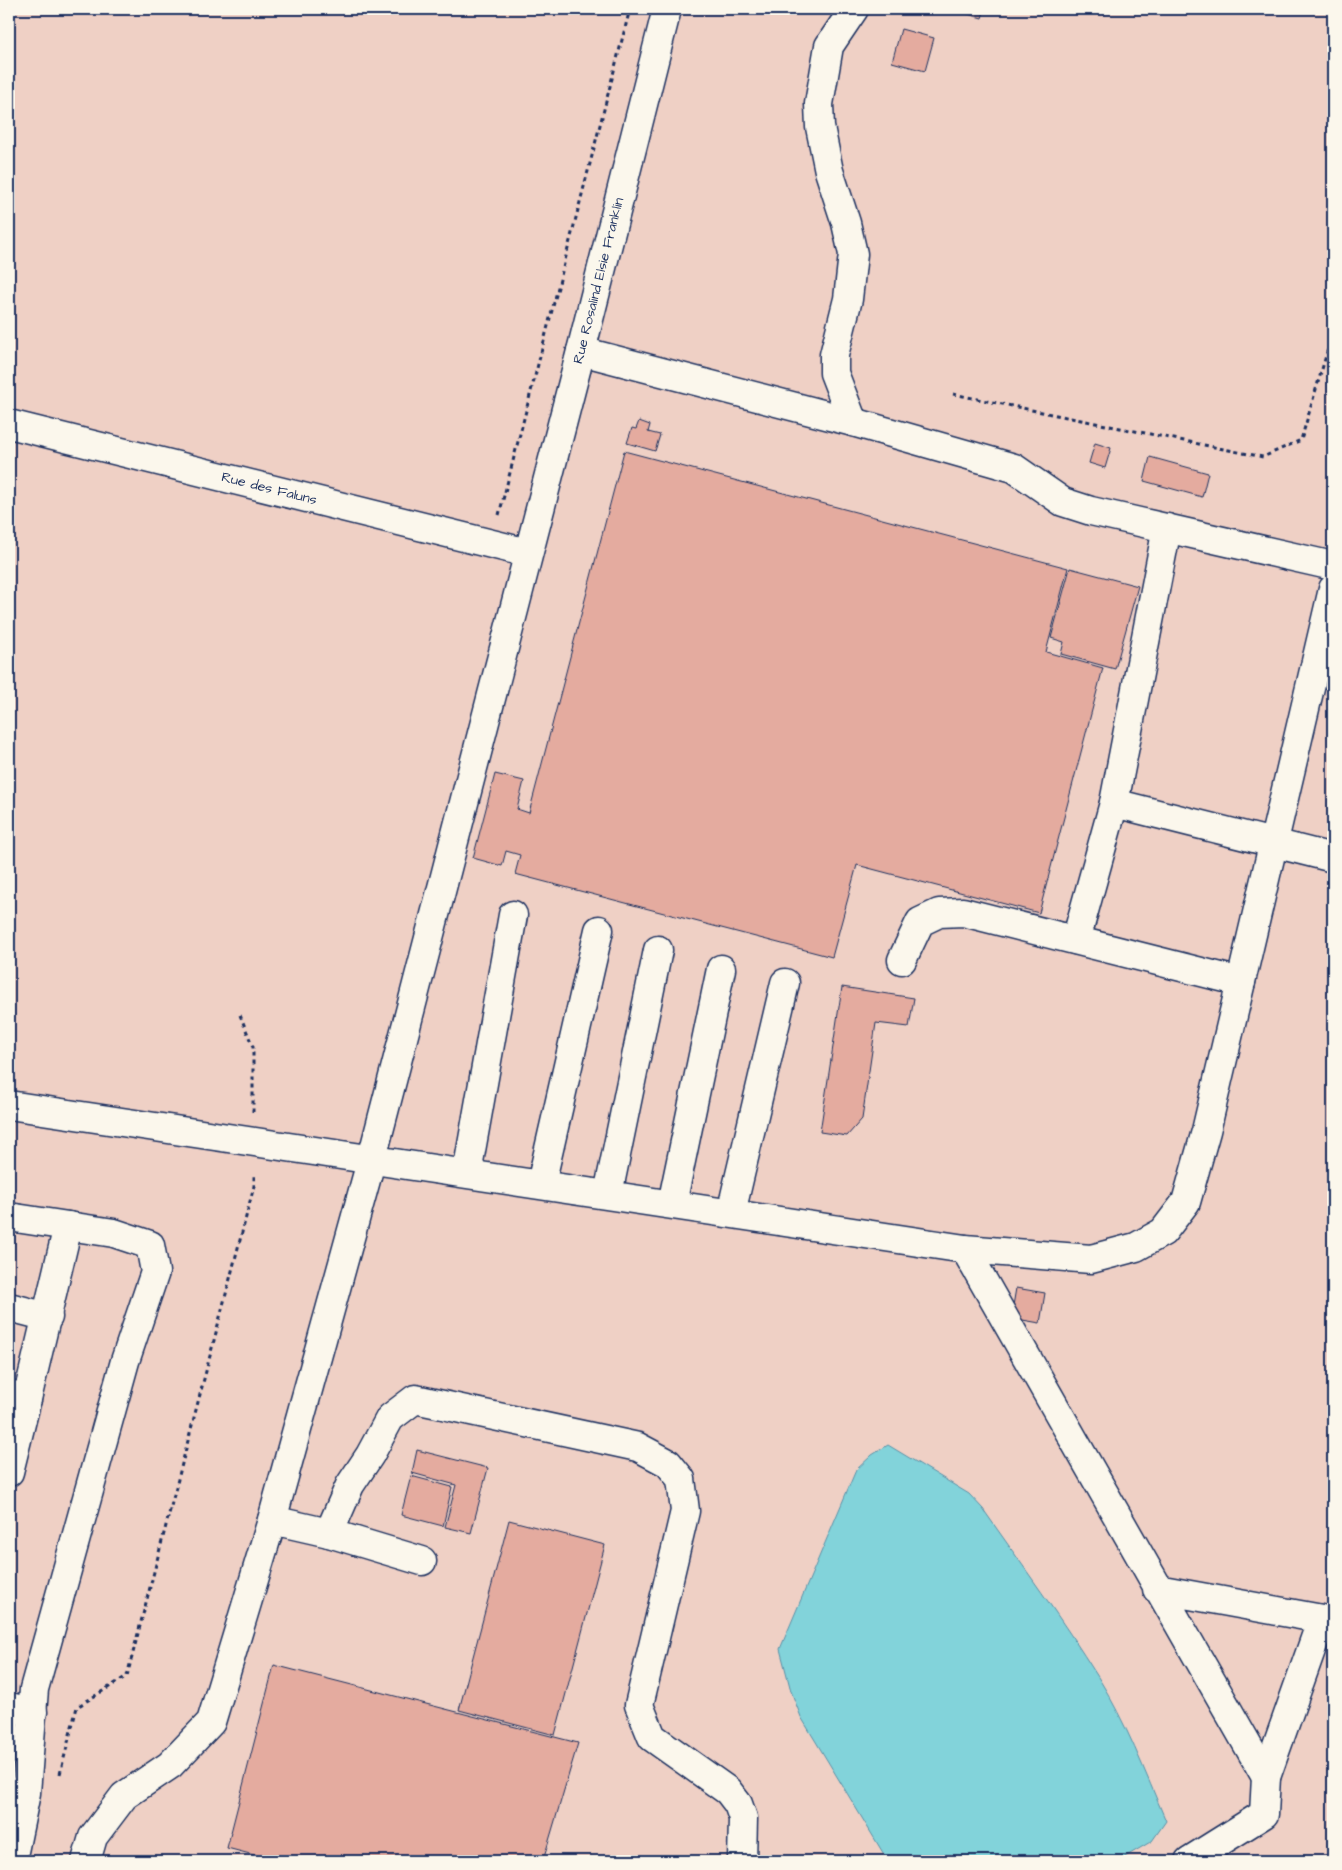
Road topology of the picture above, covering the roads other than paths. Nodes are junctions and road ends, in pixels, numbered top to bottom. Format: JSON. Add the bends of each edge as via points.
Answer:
{"nodes":[{"id":1,"x":667,"y":9,"type":"edge"},
{"id":2,"x":854,"y":9,"type":"edge"},
{"id":3,"x":581,"y":351,"type":"junction"},
{"id":4,"x":853,"y":422,"type":"junction"},
{"id":5,"x":9,"y":424,"type":"edge"},
{"id":6,"x":1168,"y":528,"type":"junction"},
{"id":7,"x":528,"y":553,"type":"junction"},
{"id":8,"x":1333,"y":566,"type":"edge"},
{"id":9,"x":1333,"y":589,"type":"edge"},
{"id":10,"x":1114,"y":803,"type":"junction"},
{"id":11,"x":1275,"y":844,"type":"junction"},
{"id":12,"x":1333,"y":858,"type":"edge"},
{"id":13,"x":513,"y":915,"type":"dead end"},
{"id":14,"x":599,"y":930,"type":"dead end"},
{"id":15,"x":1076,"y":940,"type":"junction"},
{"id":16,"x":658,"y":950,"type":"dead end"},
{"id":17,"x":902,"y":960,"type":"dead end"},
{"id":18,"x":721,"y":969,"type":"dead end"},
{"id":19,"x":1241,"y":982,"type":"junction"},
{"id":20,"x":785,"y":983,"type":"dead end"},
{"id":21,"x":9,"y":1105,"type":"edge"},
{"id":22,"x":372,"y":1158,"type":"junction"},
{"id":23,"x":467,"y":1173,"type":"junction"},
{"id":24,"x":541,"y":1184,"type":"junction"},
{"id":25,"x":608,"y":1194,"type":"junction"},
{"id":26,"x":672,"y":1204,"type":"junction"},
{"id":27,"x":731,"y":1213,"type":"junction"},
{"id":28,"x":9,"y":1217,"type":"edge"},
{"id":29,"x":68,"y":1226,"type":"junction"},
{"id":30,"x":965,"y":1249,"type":"junction"},
{"id":31,"x":9,"y":1308,"type":"edge"},
{"id":32,"x":48,"y":1317,"type":"junction"},
{"id":33,"x":18,"y":1397,"type":"edge"},
{"id":34,"x":9,"y":1472,"type":"edge"},
{"id":35,"x":272,"y":1520,"type":"junction"},
{"id":36,"x":329,"y":1533,"type":"junction"},
{"id":37,"x":422,"y":1561,"type":"dead end"},
{"id":38,"x":1157,"y":1589,"type":"junction"},
{"id":39,"x":21,"y":1710,"type":"edge"},
{"id":40,"x":1266,"y":1777,"type":"junction"},
{"id":41,"x":17,"y":1791,"type":"edge"},
{"id":42,"x":12,"y":1861,"type":"edge"},
{"id":43,"x":86,"y":1861,"type":"edge"},
{"id":44,"x":742,"y":1861,"type":"edge"},
{"id":45,"x":1189,"y":1861,"type":"edge"}],
"edges":[{"from":1,"to":3,"type":"street","name":"Rue Rosalind Elsie Franklin"},
{"from":2,"to":4,"type":"street","via":[[829,46],[819,104],[829,171],[853,254],[848,299],[834,355],[834,373]]},
{"from":3,"to":4,"type":"street"},
{"from":3,"to":7,"type":"street","name":"Rue Rosalind Elsie Franklin"},
{"from":4,"to":6,"type":"street","via":[[1014,468],[1064,502]]},
{"from":5,"to":7,"type":"street","name":"Rue des Faluns"},
{"from":6,"to":8,"type":"street"},
{"from":6,"to":10,"type":"street"},
{"from":7,"to":22,"type":"street","name":"Rue Rosalind Elsie Franklin"},
{"from":9,"to":11,"type":"street"},
{"from":10,"to":11,"type":"street"},
{"from":10,"to":15,"type":"street"},
{"from":11,"to":12,"type":"street"},
{"from":11,"to":19,"type":"street"},
{"from":13,"to":23,"type":"street"},
{"from":14,"to":24,"type":"street"},
{"from":15,"to":17,"type":"street","via":[[963,912],[939,914],[920,922]]},
{"from":15,"to":19,"type":"street"},
{"from":16,"to":25,"type":"street"},
{"from":18,"to":26,"type":"street"},
{"from":19,"to":30,"type":"street","via":[[1186,1202],[1162,1232],[1136,1247],[1091,1258]]},
{"from":20,"to":27,"type":"street"},
{"from":21,"to":22,"type":"street"},
{"from":22,"to":23,"type":"street"},
{"from":22,"to":35,"type":"street","name":"Rue Rosalind Elsie Franklin"},
{"from":23,"to":24,"type":"street"},
{"from":24,"to":25,"type":"street"},
{"from":25,"to":26,"type":"street"},
{"from":26,"to":27,"type":"street"},
{"from":27,"to":30,"type":"street"},
{"from":28,"to":29,"type":"street"},
{"from":29,"to":32,"type":"street"},
{"from":29,"to":39,"type":"street","via":[[114,1233],[150,1245],[155,1272],[125,1361],[34,1689]]},
{"from":30,"to":38,"type":"street"},
{"from":31,"to":32,"type":"street"},
{"from":32,"to":33,"type":"street"},
{"from":33,"to":34,"type":"street"},
{"from":35,"to":36,"type":"street"},
{"from":35,"to":43,"type":"street","name":"Rue Rosalind Elsie Franklin","via":[[211,1722],[170,1765],[124,1796],[93,1837]]},
{"from":36,"to":37,"type":"street"},
{"from":36,"to":44,"type":"street","via":[[350,1485],[390,1418],[415,1400],[638,1446],[668,1463],[681,1479],[685,1511],[639,1704],[652,1737],[728,1790],[738,1804],[743,1818]]},
{"from":38,"to":40,"type":"street"},
{"from":38,"to":40,"type":"street","via":[[1322,1619]]},
{"from":39,"to":41,"type":"street"},
{"from":40,"to":45,"type":"street","via":[[1264,1814]]},
{"from":41,"to":42,"type":"street"}]}
